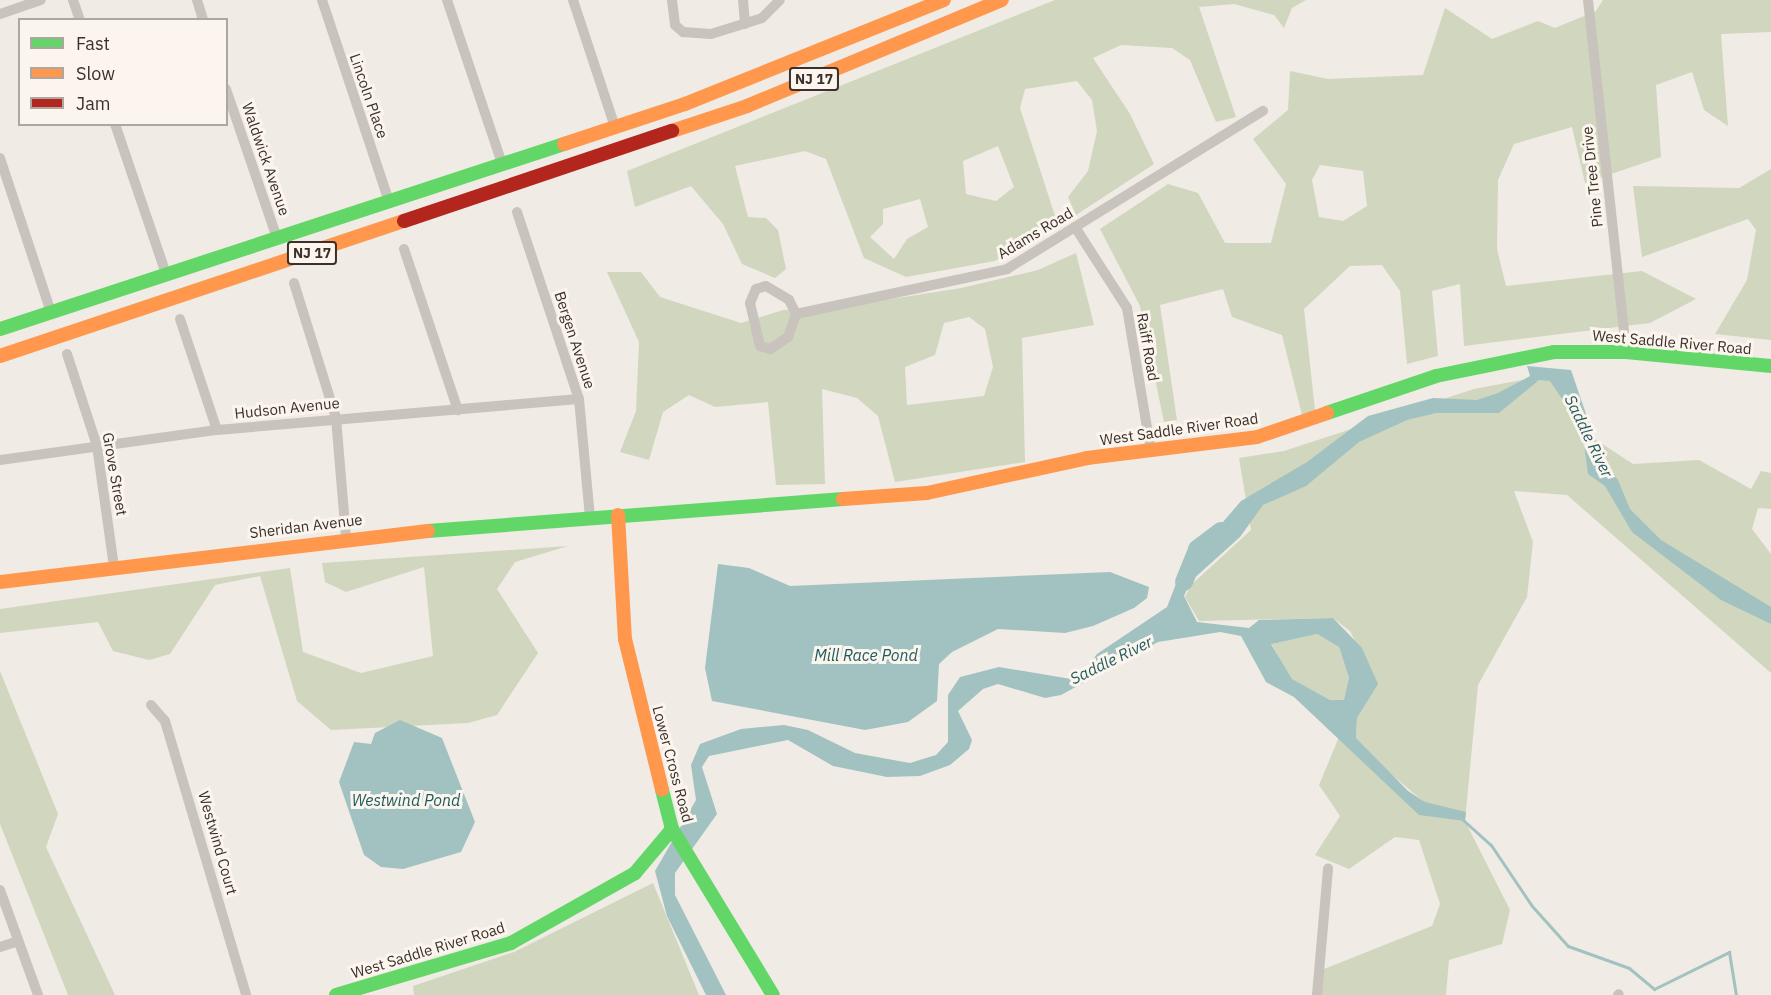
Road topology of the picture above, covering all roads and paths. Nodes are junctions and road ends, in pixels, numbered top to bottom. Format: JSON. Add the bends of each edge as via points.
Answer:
{"nodes":[{"id":1,"x":41,"y":0,"type":"edge"},
{"id":2,"x":74,"y":0,"type":"edge"},
{"id":3,"x":197,"y":0,"type":"edge"},
{"id":4,"x":322,"y":0,"type":"edge"},
{"id":5,"x":447,"y":0,"type":"edge"},
{"id":6,"x":573,"y":0,"type":"edge"},
{"id":7,"x":743,"y":0,"type":"edge"},
{"id":8,"x":780,"y":0,"type":"edge"},
{"id":9,"x":944,"y":0,"type":"edge"},
{"id":10,"x":1002,"y":0,"type":"edge"},
{"id":11,"x":1588,"y":0,"type":"edge"},
{"id":12,"x":672,"y":4,"type":"edge"},
{"id":13,"x":0,"y":14,"type":"edge"},
{"id":14,"x":79,"y":18,"type":"edge"},
{"id":15,"x":202,"y":18,"type":"edge"},
{"id":16,"x":745,"y":24,"type":"junction"},
{"id":17,"x":228,"y":95,"type":"edge"},
{"id":18,"x":1263,"y":111,"type":"dead end"},
{"id":19,"x":116,"y":126,"type":"edge"},
{"id":20,"x":615,"y":127,"type":"junction"},
{"id":21,"x":0,"y":158,"type":"edge"},
{"id":22,"x":502,"y":163,"type":"junction"},
{"id":23,"x":389,"y":201,"type":"junction"},
{"id":24,"x":517,"y":212,"type":"dead end"},
{"id":25,"x":1075,"y":227,"type":"junction"},
{"id":26,"x":277,"y":238,"type":"junction"},
{"id":27,"x":404,"y":249,"type":"dead end"},
{"id":28,"x":166,"y":274,"type":"junction"},
{"id":29,"x":294,"y":283,"type":"dead end"},
{"id":30,"x":51,"y":312,"type":"junction"},
{"id":31,"x":796,"y":314,"type":"junction"},
{"id":32,"x":180,"y":319,"type":"dead end"},
{"id":33,"x":0,"y":329,"type":"edge"},
{"id":34,"x":1626,"y":352,"type":"junction"},
{"id":35,"x":67,"y":354,"type":"dead end"},
{"id":36,"x":0,"y":356,"type":"edge"},
{"id":37,"x":1771,"y":366,"type":"edge"},
{"id":38,"x":579,"y":399,"type":"junction"},
{"id":39,"x":458,"y":410,"type":"junction"},
{"id":40,"x":336,"y":418,"type":"junction"},
{"id":41,"x":217,"y":430,"type":"junction"},
{"id":42,"x":97,"y":446,"type":"junction"},
{"id":43,"x":1151,"y":451,"type":"junction"},
{"id":44,"x":0,"y":460,"type":"edge"},
{"id":45,"x":618,"y":515,"type":"junction"},
{"id":46,"x":590,"y":517,"type":"junction"},
{"id":47,"x":346,"y":537,"type":"junction"},
{"id":48,"x":114,"y":567,"type":"junction"},
{"id":49,"x":0,"y":582,"type":"edge"},
{"id":50,"x":151,"y":705,"type":"dead end"},
{"id":51,"x":674,"y":832,"type":"junction"},
{"id":52,"x":1328,"y":868,"type":"dead end"},
{"id":53,"x":0,"y":890,"type":"edge"},
{"id":54,"x":18,"y":941,"type":"junction"},
{"id":55,"x":0,"y":947,"type":"edge"},
{"id":56,"x":38,"y":995,"type":"edge"},
{"id":57,"x":246,"y":995,"type":"edge"},
{"id":58,"x":336,"y":995,"type":"edge"},
{"id":59,"x":773,"y":995,"type":"edge"},
{"id":60,"x":1317,"y":995,"type":"edge"}],
"edges":[{"from":1,"to":13,"type":"street"},
{"from":2,"to":14,"type":"street"},
{"from":3,"to":15,"type":"street"},
{"from":4,"to":23,"type":"street","name":"Lincoln Place"},
{"from":5,"to":22,"type":"street"},
{"from":6,"to":20,"type":"street"},
{"from":7,"to":16,"type":"street"},
{"from":8,"to":16,"type":"street","via":[[762,18]]},
{"from":9,"to":20,"type":"main road","number":"NJ 17","via":[[739,85]]},
{"from":10,"to":36,"type":"main road","number":"NJ 17","via":[[747,106]]},
{"from":11,"to":34,"type":"street","name":"Pine Tree Drive"},
{"from":12,"to":16,"type":"street","via":[[675,25],[683,32],[711,34]]},
{"from":17,"to":26,"type":"street","name":"Waldwick Avenue"},
{"from":18,"to":25,"type":"street","name":"Adams Road"},
{"from":19,"to":28,"type":"street"},
{"from":20,"to":22,"type":"main road","number":"NJ 17"},
{"from":21,"to":30,"type":"street"},
{"from":22,"to":23,"type":"main road","number":"NJ 17"},
{"from":23,"to":26,"type":"main road","number":"NJ 17"},
{"from":24,"to":38,"type":"street","name":"Bergen Avenue"},
{"from":25,"to":31,"type":"street","name":"Adams Road","via":[[993,274]]},
{"from":25,"to":43,"type":"street","name":"Raiff Road","via":[[1127,308]]},
{"from":26,"to":28,"type":"main road","number":"NJ 17"},
{"from":27,"to":39,"type":"street"},
{"from":28,"to":30,"type":"main road","number":"NJ 17"},
{"from":29,"to":40,"type":"street"},
{"from":30,"to":33,"type":"main road","number":"NJ 17"},
{"from":31,"to":31,"type":"street","via":[[777,289],[756,289],[751,295],[752,326],[762,346],[781,345]]},
{"from":32,"to":41,"type":"street"},
{"from":34,"to":37,"type":"main road","name":"West Saddle River Road"},
{"from":34,"to":43,"type":"main road","name":"West Saddle River Road","via":[[1554,352],[1492,362],[1293,428]]},
{"from":35,"to":42,"type":"street","name":"Grove Street"},
{"from":38,"to":39,"type":"street","name":"Hudson Avenue"},
{"from":38,"to":46,"type":"street","name":"Bergen Avenue"},
{"from":39,"to":40,"type":"street","name":"Hudson Avenue"},
{"from":40,"to":41,"type":"street","name":"Hudson Avenue"},
{"from":40,"to":47,"type":"street"},
{"from":41,"to":42,"type":"street","name":"Hudson Avenue"},
{"from":42,"to":44,"type":"street","name":"Hudson Avenue"},
{"from":42,"to":48,"type":"street","name":"Grove Street"},
{"from":43,"to":45,"type":"main road","name":"West Saddle River Road","via":[[1087,458],[927,493]]},
{"from":45,"to":46,"type":"main road","name":"Sheridan Avenue"},
{"from":45,"to":51,"type":"main road","name":"Lower Cross Road","via":[[624,639]]},
{"from":46,"to":47,"type":"main road","name":"Sheridan Avenue"},
{"from":47,"to":48,"type":"main road","name":"Sheridan Avenue"},
{"from":48,"to":49,"type":"main road","name":"Sheridan Avenue"},
{"from":50,"to":57,"type":"street","name":"Westwind Court","via":[[165,721]]},
{"from":51,"to":58,"type":"main road","name":"West Saddle River Road","via":[[635,873],[511,943]]},
{"from":51,"to":59,"type":"main road","name":"Lower Cross Road"},
{"from":52,"to":60,"type":"street"},
{"from":53,"to":54,"type":"street"},
{"from":54,"to":55,"type":"street"},
{"from":54,"to":56,"type":"street"}]}
